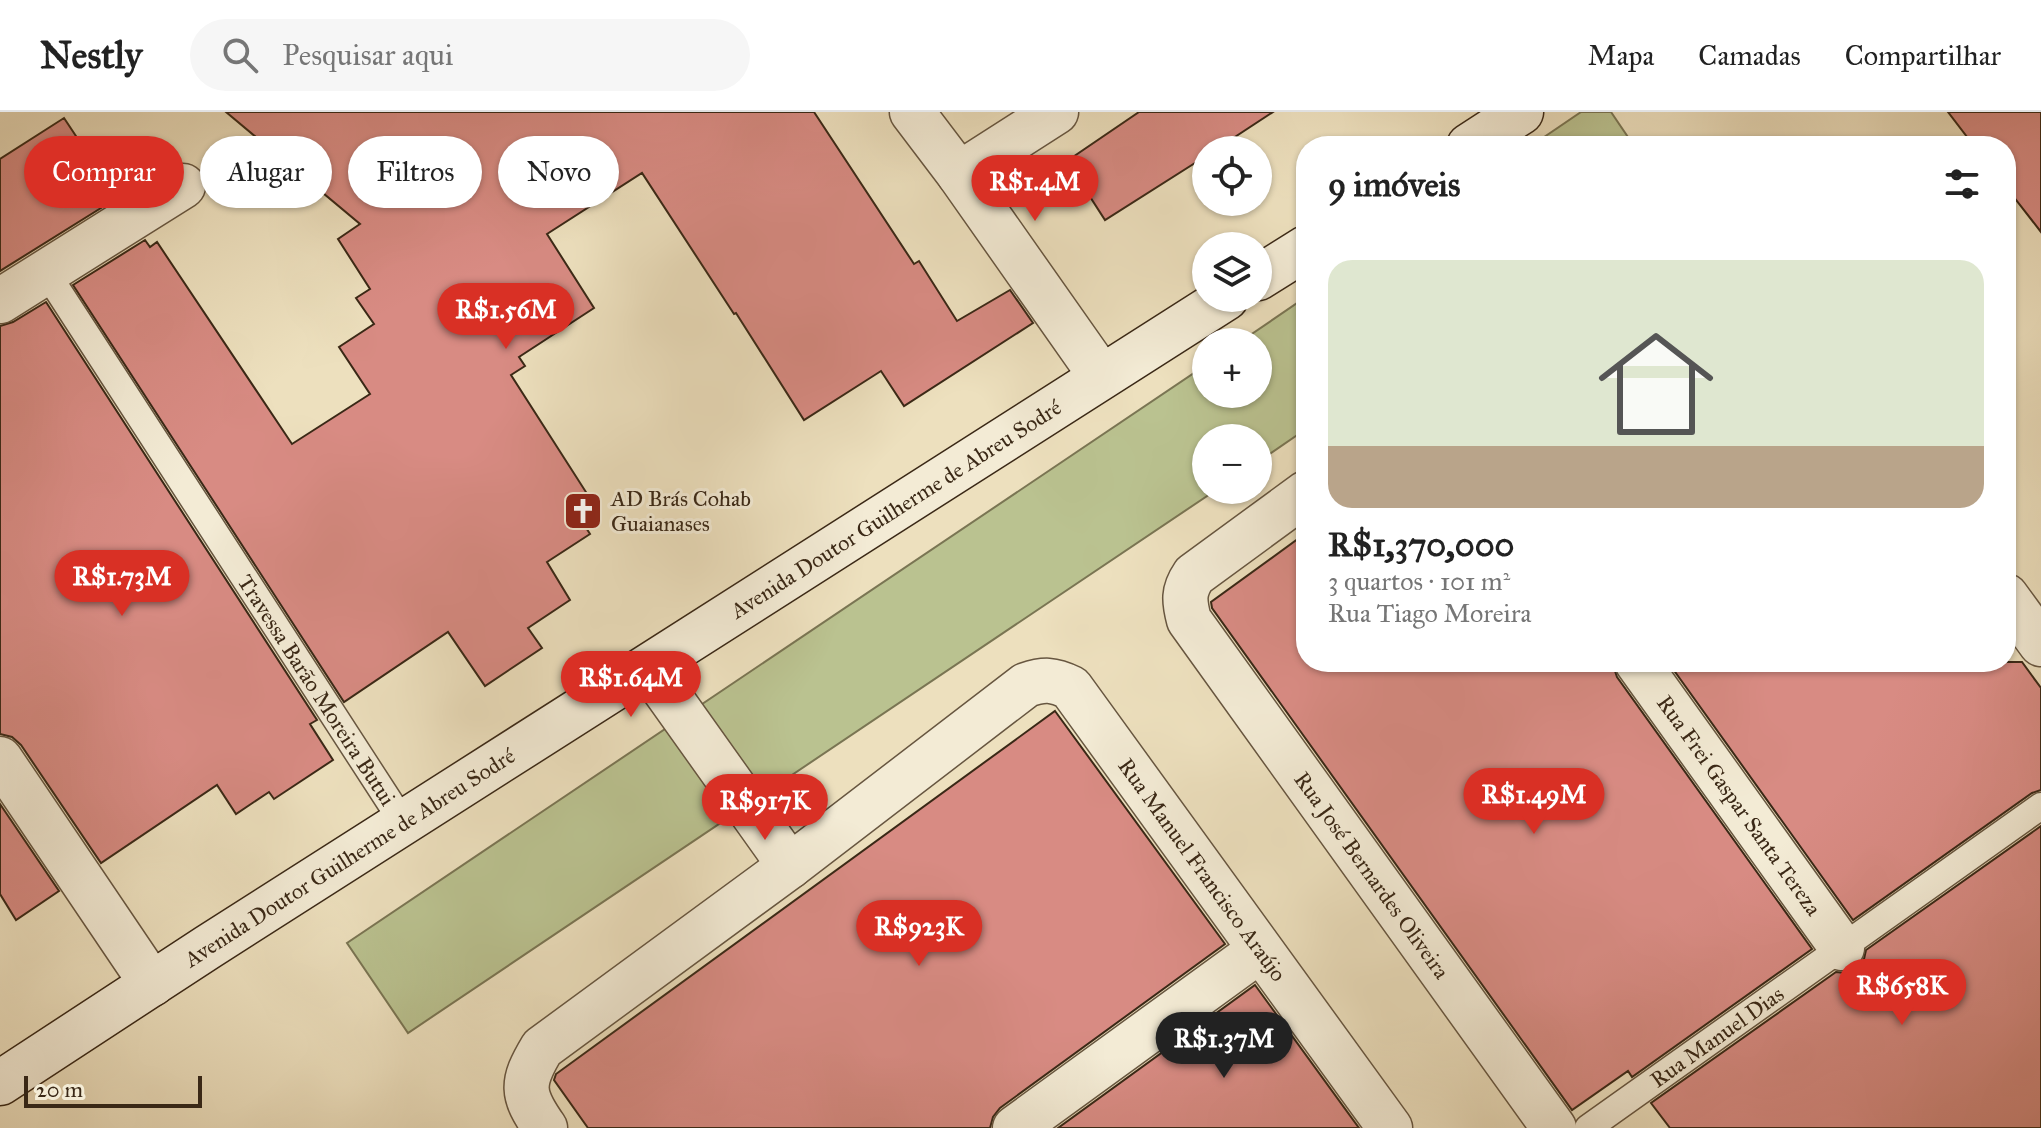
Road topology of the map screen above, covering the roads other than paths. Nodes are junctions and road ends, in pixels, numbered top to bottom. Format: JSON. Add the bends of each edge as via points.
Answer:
{"nodes":[{"id":1,"x":912,"y":112,"type":"edge"},
{"id":2,"x":1056,"y":112,"type":"edge"},
{"id":3,"x":1521,"y":112,"type":"edge"},
{"id":4,"x":1484,"y":136,"type":"edge"},
{"id":5,"x":959,"y":174,"type":"junction"},
{"id":6,"x":148,"y":208,"type":"edge"},
{"id":7,"x":1296,"y":254,"type":"edge"},
{"id":8,"x":1272,"y":269,"type":"edge"},
{"id":9,"x":46,"y":272,"type":"junction"},
{"id":10,"x":0,"y":301,"type":"edge"},
{"id":11,"x":1204,"y":312,"type":"edge"},
{"id":12,"x":1101,"y":376,"type":"junction"},
{"id":13,"x":1296,"y":500,"type":"edge"},
{"id":14,"x":2016,"y":610,"type":"edge"},
{"id":15,"x":2041,"y":644,"type":"edge"},
{"id":16,"x":649,"y":668,"type":"junction"},
{"id":17,"x":1644,"y":672,"type":"edge"},
{"id":18,"x":0,"y":759,"type":"edge"},
{"id":19,"x":2041,"y":806,"type":"edge"},
{"id":20,"x":404,"y":824,"type":"junction"},
{"id":21,"x":790,"y":866,"type":"junction"},
{"id":22,"x":1842,"y":948,"type":"junction"},
{"id":23,"x":1260,"y":950,"type":"junction"},
{"id":24,"x":152,"y":984,"type":"junction"},
{"id":25,"x":0,"y":1083,"type":"edge"},
{"id":26,"x":545,"y":1128,"type":"edge"},
{"id":27,"x":1015,"y":1128,"type":"edge"},
{"id":28,"x":1390,"y":1128,"type":"edge"},
{"id":29,"x":1554,"y":1128,"type":"edge"},
{"id":30,"x":1588,"y":1128,"type":"edge"}],
"edges":[{"from":1,"to":5,"type":"street"},
{"from":2,"to":5,"type":"street"},
{"from":3,"to":4,"type":"street"},
{"from":5,"to":12,"type":"street"},
{"from":6,"to":9,"type":"street"},
{"from":7,"to":8,"type":"street"},
{"from":9,"to":10,"type":"street"},
{"from":9,"to":20,"type":"lane","name":"Travessa Barão Moreira Butui"},
{"from":11,"to":12,"type":"street","name":"Avenida Doutor Guilherme de Abreu Sodré"},
{"from":12,"to":16,"type":"street","name":"Avenida Doutor Guilherme de Abreu Sodré"},
{"from":13,"to":29,"type":"street","name":"Rua José Bernardes Oliveira","via":[[1194,575],[1184,601],[1189,620]]},
{"from":14,"to":15,"type":"street"},
{"from":16,"to":20,"type":"street","name":"Avenida Doutor Guilherme de Abreu Sodré"},
{"from":16,"to":21,"type":"street"},
{"from":17,"to":22,"type":"street","name":"Rua Frei Gaspar Santa Tereza"},
{"from":18,"to":24,"type":"street"},
{"from":19,"to":22,"type":"lane","name":"Rua Manuel Dias"},
{"from":20,"to":24,"type":"street","name":"Avenida Doutor Guilherme de Abreu Sodré"},
{"from":21,"to":23,"type":"street","name":"Rua Manuel Francisco Araújo","via":[[1026,685],[1058,681],[1071,688]]},
{"from":21,"to":26,"type":"street","via":[[542,1048],[525,1086],[528,1104]]},
{"from":22,"to":30,"type":"lane","name":"Rua Manuel Dias"},
{"from":23,"to":27,"type":"street"},
{"from":23,"to":28,"type":"street","name":"Rua Manuel Francisco Araújo"},
{"from":24,"to":25,"type":"street","name":"Avenida Doutor Guilherme de Abreu Sodré"}]}
